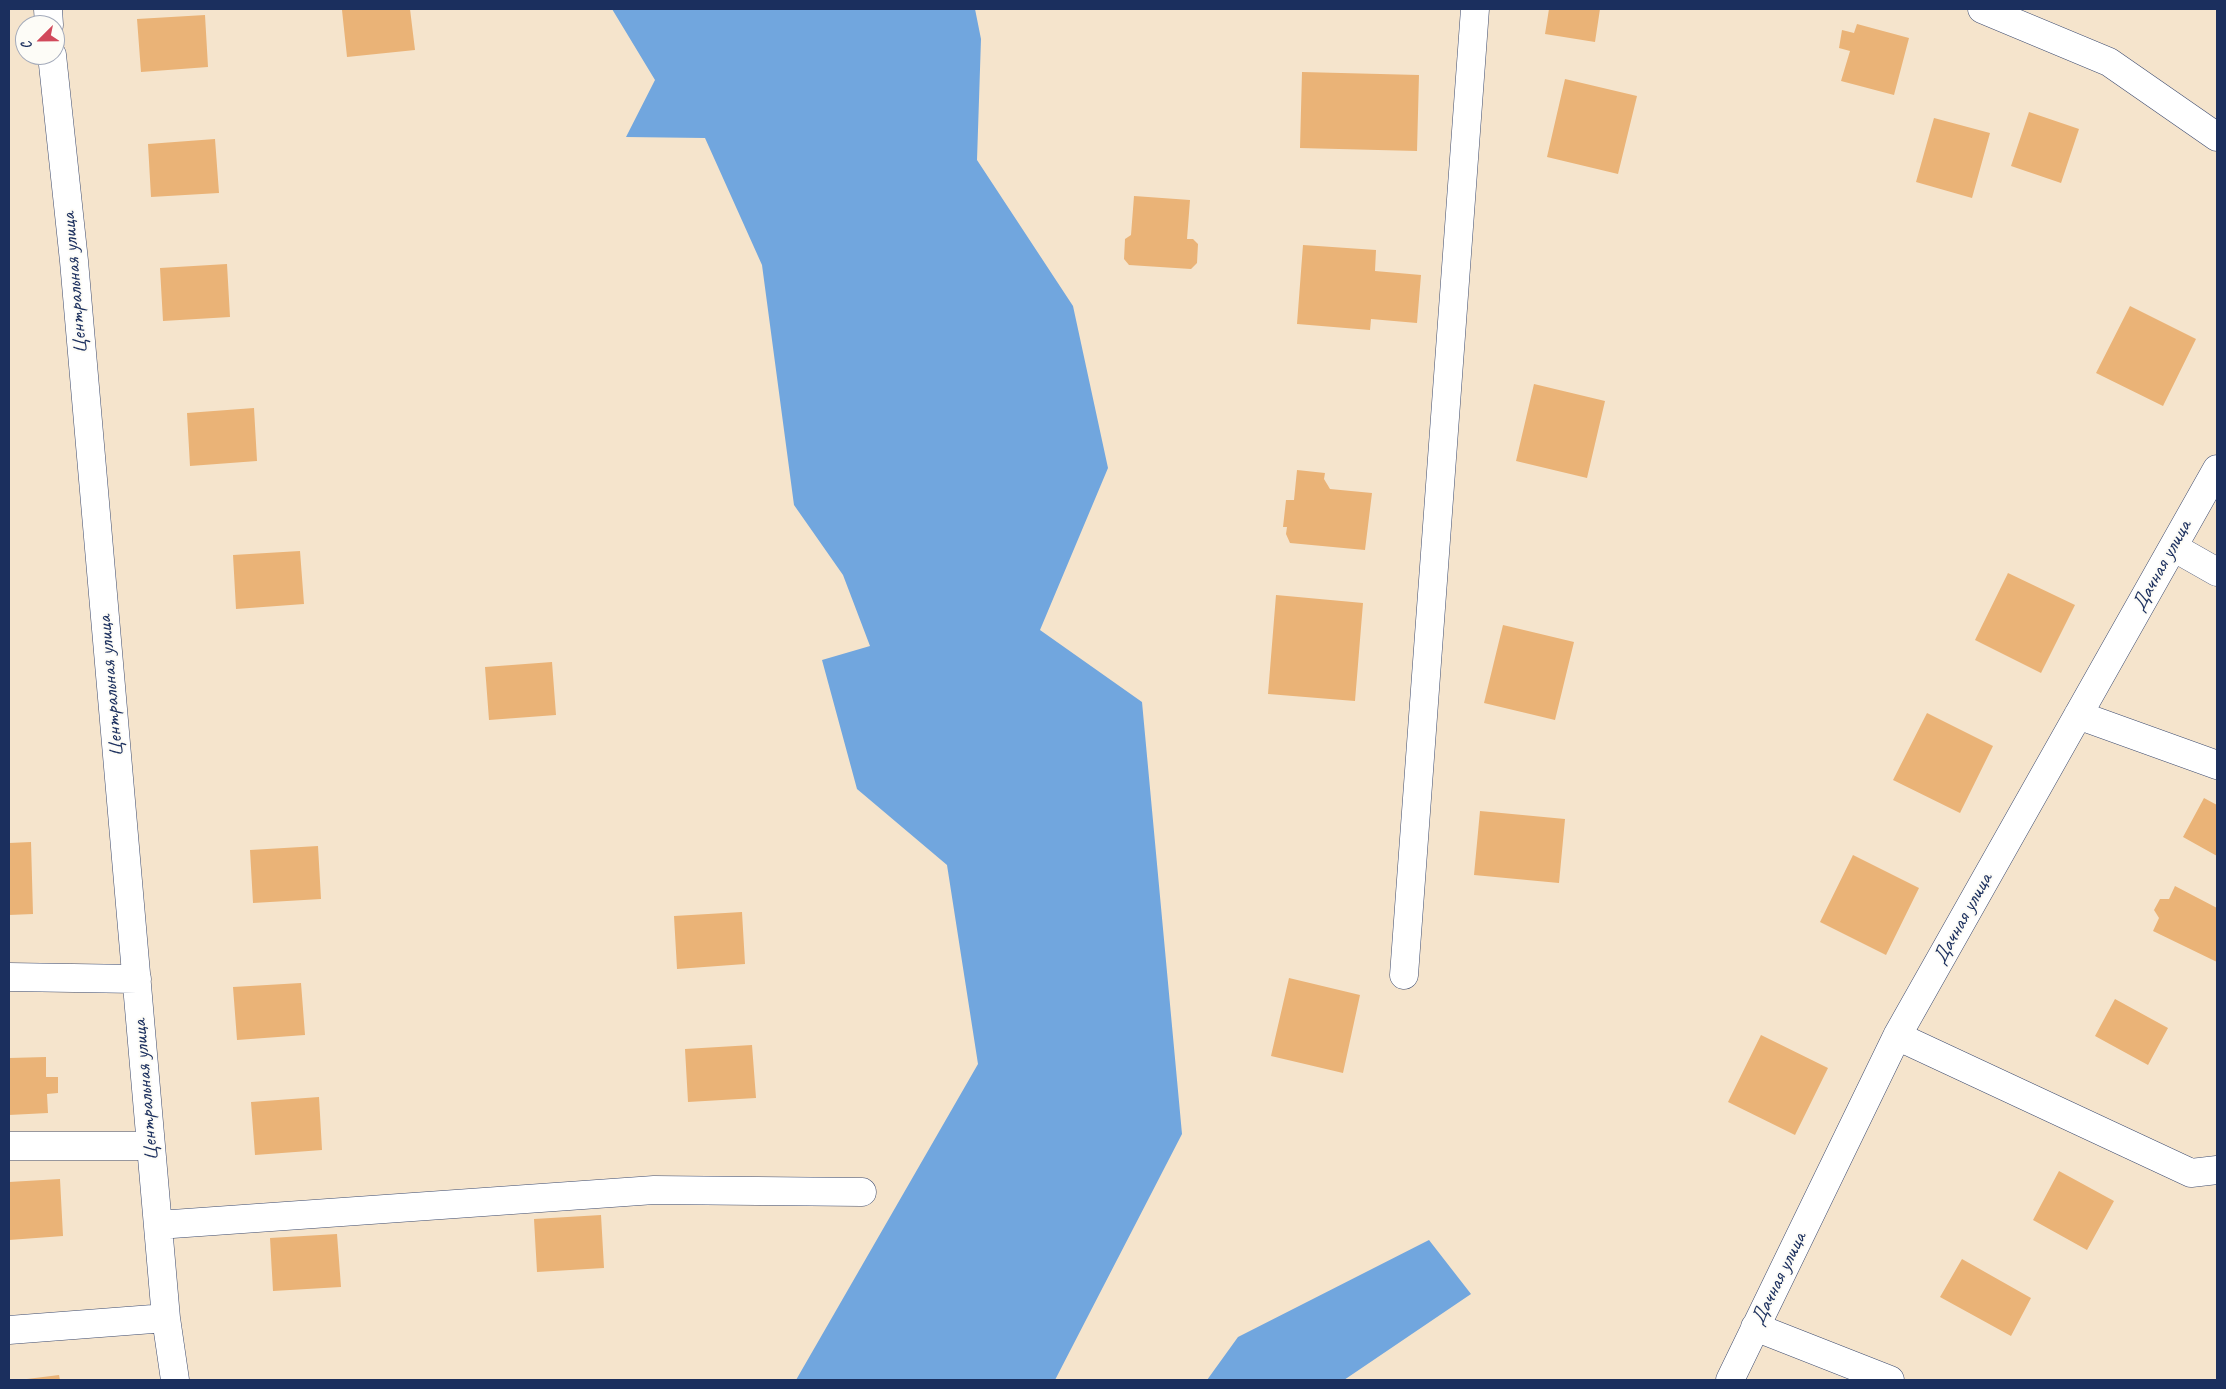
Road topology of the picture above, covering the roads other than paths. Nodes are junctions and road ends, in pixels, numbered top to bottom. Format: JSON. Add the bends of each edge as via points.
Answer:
{"nodes":[{"id":1,"x":1475,"y":9,"type":"edge"},
{"id":2,"x":1982,"y":9,"type":"edge"},
{"id":3,"x":53,"y":65,"type":"edge"},
{"id":4,"x":2217,"y":136,"type":"edge"},
{"id":5,"x":2217,"y":469,"type":"edge"},
{"id":6,"x":2173,"y":546,"type":"junction"},
{"id":7,"x":2217,"y":572,"type":"edge"},
{"id":8,"x":2078,"y":715,"type":"junction"},
{"id":9,"x":2217,"y":765,"type":"edge"},
{"id":10,"x":1404,"y":975,"type":"dead end"},
{"id":11,"x":9,"y":977,"type":"edge"},
{"id":12,"x":137,"y":979,"type":"junction"},
{"id":13,"x":1897,"y":1036,"type":"junction"},
{"id":14,"x":9,"y":1146,"type":"edge"},
{"id":15,"x":151,"y":1146,"type":"junction"},
{"id":16,"x":2217,"y":1170,"type":"edge"},
{"id":17,"x":862,"y":1192,"type":"dead end"},
{"id":18,"x":158,"y":1225,"type":"junction"},
{"id":19,"x":166,"y":1318,"type":"junction"},
{"id":20,"x":1755,"y":1327,"type":"junction"},
{"id":21,"x":9,"y":1330,"type":"edge"},
{"id":22,"x":175,"y":1380,"type":"edge"},
{"id":23,"x":1730,"y":1380,"type":"edge"},
{"id":24,"x":1890,"y":1380,"type":"edge"}],
"edges":[{"from":1,"to":10,"type":"street"},
{"from":2,"to":4,"type":"street","via":[[2108,62]]},
{"from":3,"to":12,"type":"street","name":"Центральная улица","via":[[74,261]]},
{"from":5,"to":6,"type":"street","name":"Дачная улица"},
{"from":6,"to":7,"type":"street"},
{"from":6,"to":8,"type":"street","name":"Дачная улица"},
{"from":8,"to":9,"type":"street"},
{"from":8,"to":13,"type":"street","name":"Дачная улица"},
{"from":11,"to":12,"type":"street"},
{"from":12,"to":15,"type":"street","name":"Центральная улица"},
{"from":13,"to":16,"type":"street","via":[[2191,1173]]},
{"from":13,"to":20,"type":"street","name":"Дачная улица"},
{"from":14,"to":15,"type":"street"},
{"from":15,"to":18,"type":"street","name":"Центральная улица"},
{"from":17,"to":18,"type":"street","via":[[654,1190]]},
{"from":18,"to":19,"type":"street","name":"Центральная улица"},
{"from":19,"to":21,"type":"street"},
{"from":19,"to":22,"type":"street","name":"Центральная улица"},
{"from":20,"to":23,"type":"street","name":"Дачная улица"},
{"from":20,"to":24,"type":"street"}]}
